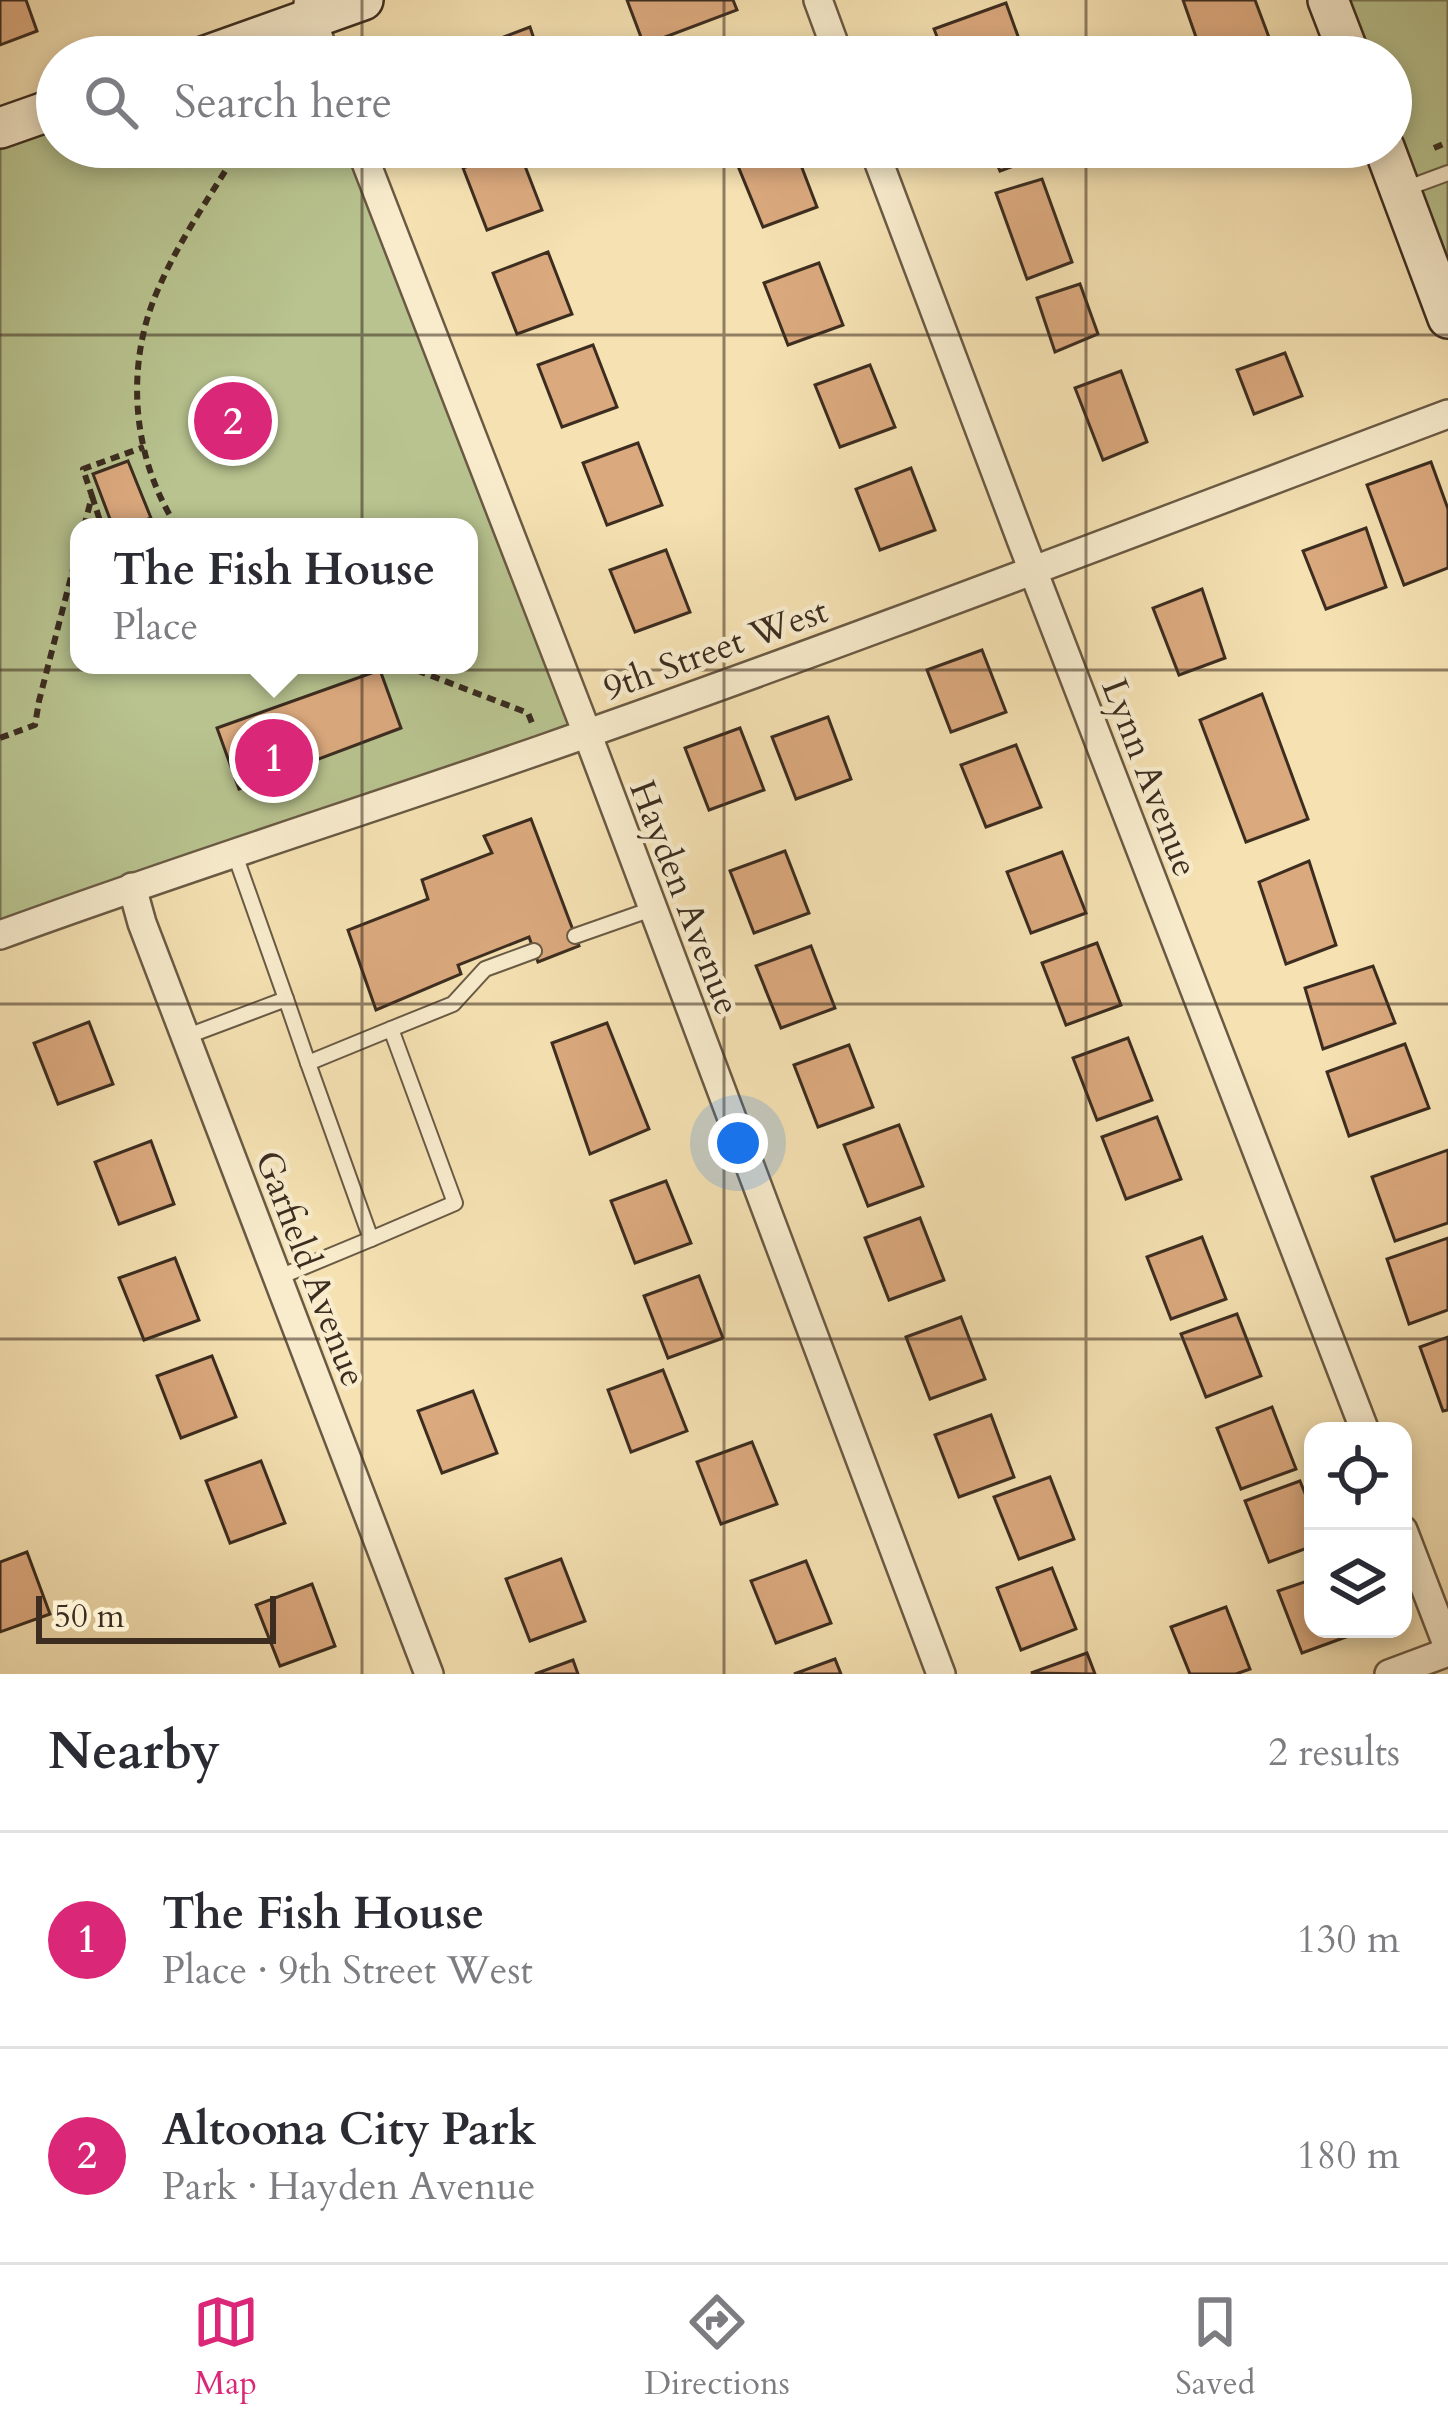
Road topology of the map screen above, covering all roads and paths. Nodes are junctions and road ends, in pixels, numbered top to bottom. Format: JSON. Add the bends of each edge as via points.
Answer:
{"nodes":[{"id":1,"x":363,"y":0,"type":"edge"},
{"id":2,"x":818,"y":0,"type":"edge"},
{"id":3,"x":1328,"y":0,"type":"edge"},
{"id":4,"x":310,"y":9,"type":"edge"},
{"id":5,"x":250,"y":36,"type":"edge"},
{"id":6,"x":831,"y":36,"type":"edge"},
{"id":7,"x":1342,"y":36,"type":"edge"},
{"id":8,"x":36,"y":115,"type":"edge"},
{"id":9,"x":0,"y":128,"type":"edge"},
{"id":10,"x":1448,"y":142,"type":"edge"},
{"id":11,"x":1434,"y":148,"type":"dead end"},
{"id":12,"x":228,"y":168,"type":"edge"},
{"id":13,"x":367,"y":168,"type":"edge"},
{"id":14,"x":881,"y":168,"type":"edge"},
{"id":15,"x":1392,"y":168,"type":"edge"},
{"id":16,"x":1448,"y":173,"type":"edge"},
{"id":17,"x":1401,"y":190,"type":"junction"},
{"id":18,"x":1448,"y":318,"type":"edge"},
{"id":19,"x":1448,"y":415,"type":"edge"},
{"id":20,"x":143,"y":447,"type":"junction"},
{"id":21,"x":92,"y":496,"type":"junction"},
{"id":22,"x":86,"y":518,"type":"edge"},
{"id":23,"x":99,"y":518,"type":"edge"},
{"id":24,"x":170,"y":518,"type":"edge"},
{"id":25,"x":1033,"y":572,"type":"junction"},
{"id":26,"x":70,"y":581,"type":"edge"},
{"id":27,"x":427,"y":674,"type":"edge"},
{"id":28,"x":586,"y":733,"type":"junction"},
{"id":29,"x":0,"y":738,"type":"edge"},
{"id":30,"x":543,"y":749,"type":"junction"},
{"id":31,"x":234,"y":852,"type":"junction"},
{"id":32,"x":132,"y":887,"type":"junction"},
{"id":33,"x":652,"y":908,"type":"junction"},
{"id":34,"x":0,"y":934,"type":"edge"},
{"id":35,"x":575,"y":936,"type":"dead end"},
{"id":36,"x":534,"y":951,"type":"dead end"},
{"id":37,"x":286,"y":999,"type":"junction"},
{"id":38,"x":392,"y":1029,"type":"junction"},
{"id":39,"x":185,"y":1037,"type":"junction"},
{"id":40,"x":308,"y":1063,"type":"junction"},
{"id":41,"x":371,"y":1239,"type":"junction"},
{"id":42,"x":277,"y":1278,"type":"junction"},
{"id":43,"x":1362,"y":1422,"type":"edge"},
{"id":44,"x":1412,"y":1555,"type":"edge"},
{"id":45,"x":1448,"y":1650,"type":"edge"},
{"id":46,"x":429,"y":1674,"type":"edge"},
{"id":47,"x":941,"y":1674,"type":"edge"},
{"id":48,"x":1389,"y":1674,"type":"edge"}],
"edges":[{"from":1,"to":4,"type":"street"},
{"from":2,"to":6,"type":"street"},
{"from":3,"to":7,"type":"street"},
{"from":4,"to":5,"type":"street"},
{"from":8,"to":9,"type":"street"},
{"from":10,"to":11,"type":"path"},
{"from":12,"to":20,"type":"path","via":[[150,309],[137,380]]},
{"from":13,"to":28,"type":"street","name":"Hayden Avenue"},
{"from":14,"to":25,"type":"street","name":"Lynn Avenue"},
{"from":15,"to":17,"type":"street"},
{"from":16,"to":17,"type":"lane"},
{"from":17,"to":18,"type":"street"},
{"from":19,"to":25,"type":"street","name":"9th Street West"},
{"from":20,"to":21,"type":"path","via":[[82,470]]},
{"from":20,"to":24,"type":"path"},
{"from":21,"to":22,"type":"path"},
{"from":21,"to":23,"type":"path"},
{"from":25,"to":28,"type":"street","name":"9th Street West"},
{"from":25,"to":43,"type":"street","name":"Lynn Avenue"},
{"from":26,"to":29,"type":"path","via":[[35,725]]},
{"from":27,"to":30,"type":"path","via":[[528,712]]},
{"from":28,"to":30,"type":"street","name":"9th Street West"},
{"from":28,"to":33,"type":"street","name":"Hayden Avenue"},
{"from":30,"to":31,"type":"street","name":"9th Street West"},
{"from":31,"to":32,"type":"street","name":"9th Street West"},
{"from":31,"to":37,"type":"lane"},
{"from":32,"to":34,"type":"street","name":"9th Street West"},
{"from":32,"to":39,"type":"street","name":"Garfield Avenue"},
{"from":33,"to":35,"type":"lane"},
{"from":33,"to":47,"type":"street","name":"Hayden Avenue"},
{"from":36,"to":38,"type":"lane","via":[[485,969],[453,1004]]},
{"from":37,"to":39,"type":"lane"},
{"from":37,"to":40,"type":"lane"},
{"from":38,"to":40,"type":"lane"},
{"from":38,"to":41,"type":"lane","via":[[455,1203]]},
{"from":39,"to":42,"type":"street","name":"Garfield Avenue"},
{"from":40,"to":41,"type":"lane"},
{"from":41,"to":42,"type":"lane"},
{"from":42,"to":46,"type":"street","name":"Garfield Avenue"},
{"from":44,"to":45,"type":"street"},
{"from":45,"to":48,"type":"street"}]}
